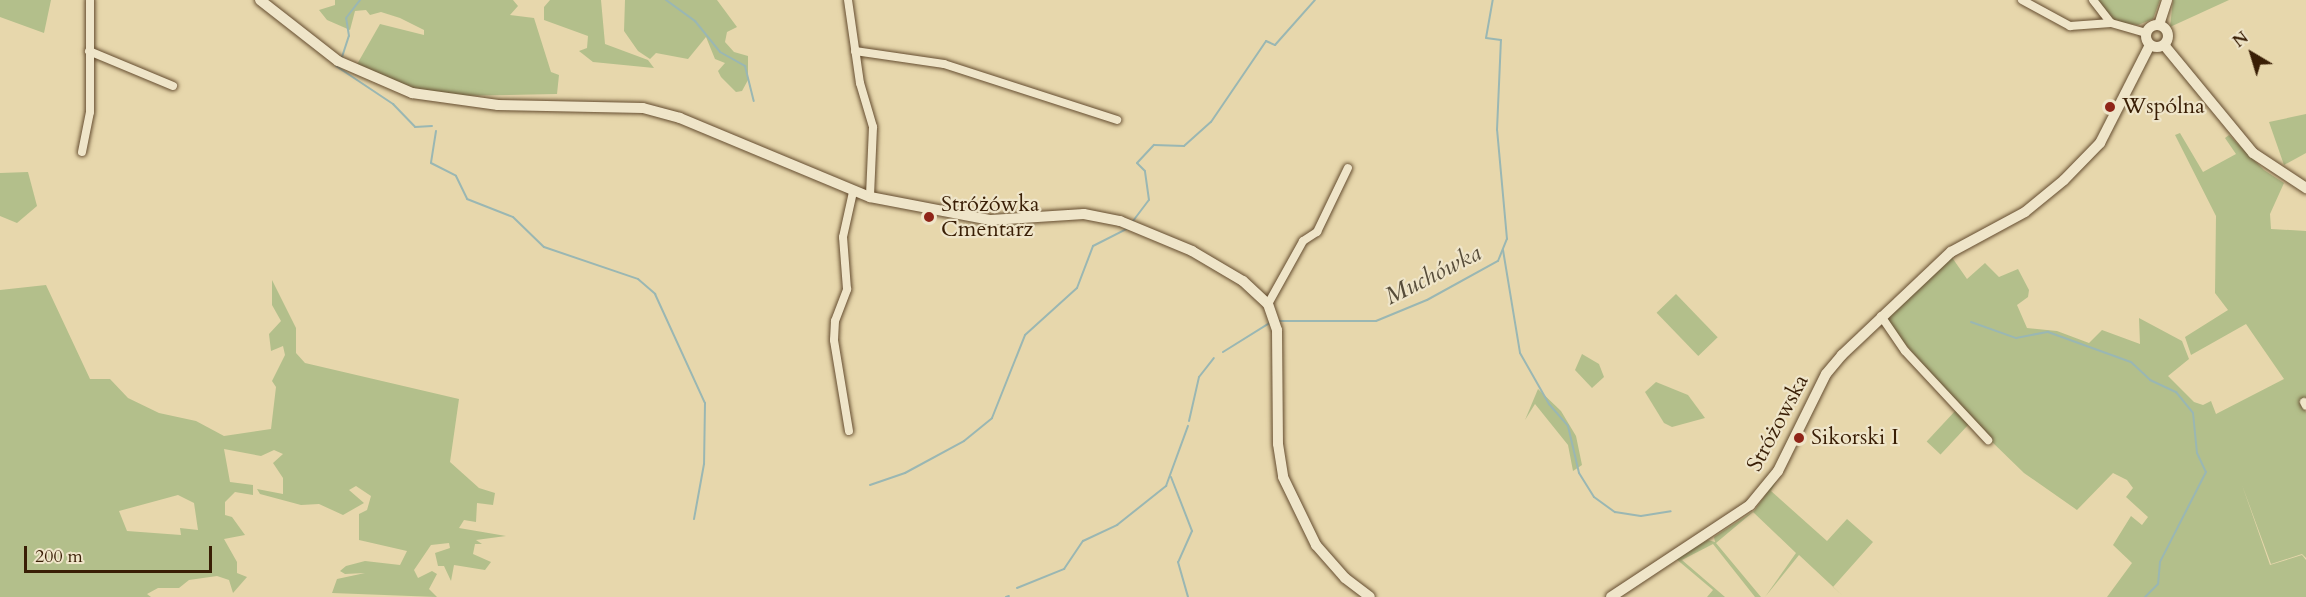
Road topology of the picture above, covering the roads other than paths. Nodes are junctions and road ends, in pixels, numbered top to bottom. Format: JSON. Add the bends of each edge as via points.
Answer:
{"nodes":[{"id":1,"x":90,"y":0,"type":"edge"},
{"id":2,"x":260,"y":0,"type":"edge"},
{"id":3,"x":849,"y":0,"type":"edge"},
{"id":4,"x":2022,"y":0,"type":"edge"},
{"id":5,"x":2093,"y":0,"type":"edge"},
{"id":6,"x":2167,"y":0,"type":"edge"},
{"id":7,"x":2111,"y":23,"type":"junction"},
{"id":8,"x":2159,"y":26,"type":"junction"},
{"id":9,"x":2146,"y":33,"type":"junction"},
{"id":10,"x":2150,"y":45,"type":"junction"},
{"id":11,"x":2164,"y":45,"type":"junction"},
{"id":12,"x":89,"y":51,"type":"junction"},
{"id":13,"x":855,"y":51,"type":"junction"},
{"id":14,"x":173,"y":86,"type":"dead end"},
{"id":15,"x":1117,"y":120,"type":"dead end"},
{"id":16,"x":82,"y":152,"type":"dead end"},
{"id":17,"x":1348,"y":168,"type":"dead end"},
{"id":18,"x":2306,"y":188,"type":"edge"},
{"id":19,"x":853,"y":192,"type":"junction"},
{"id":20,"x":870,"y":197,"type":"junction"},
{"id":21,"x":1268,"y":303,"type":"junction"},
{"id":22,"x":1881,"y":316,"type":"junction"},
{"id":23,"x":849,"y":432,"type":"dead end"},
{"id":24,"x":1988,"y":440,"type":"dead end"},
{"id":25,"x":1370,"y":597,"type":"edge"},
{"id":26,"x":1611,"y":597,"type":"edge"}],
"edges":[{"from":1,"to":12,"type":"street"},
{"from":2,"to":19,"type":"main road","via":[[338,61],[386,86],[472,104],[621,106],[664,112]]},
{"from":3,"to":13,"type":"street"},
{"from":4,"to":7,"type":"street","via":[[2070,26]]},
{"from":5,"to":7,"type":"street"},
{"from":6,"to":8,"type":"main road"},
{"from":7,"to":9,"type":"street"},
{"from":8,"to":9,"type":"main road"},
{"from":8,"to":11,"type":"main road","via":[[2167,32]]},
{"from":9,"to":10,"type":"main road"},
{"from":10,"to":11,"type":"main road"},
{"from":10,"to":22,"type":"main road","name":"Stróżowska","via":[[2104,136],[2064,180],[2036,206],[1951,252]]},
{"from":11,"to":18,"type":"main road","via":[[2253,153]]},
{"from":12,"to":14,"type":"street"},
{"from":12,"to":16,"type":"street","via":[[90,112]]},
{"from":13,"to":15,"type":"street","via":[[944,64]]},
{"from":13,"to":20,"type":"street","via":[[873,127]]},
{"from":17,"to":21,"type":"street","via":[[1317,232],[1303,241]]},
{"from":19,"to":20,"type":"main road"},
{"from":19,"to":23,"type":"street","via":[[843,237],[846,289],[835,321]]},
{"from":20,"to":21,"type":"main road","via":[[982,219],[1061,212],[1130,225],[1224,268]]},
{"from":21,"to":25,"type":"main road","via":[[1276,322],[1283,477],[1316,545],[1345,578]]},
{"from":22,"to":24,"type":"street","via":[[1905,351]]},
{"from":22,"to":26,"type":"main road","name":"Stróżowska","via":[[1826,374],[1788,454],[1758,496],[1723,527]]}]}
